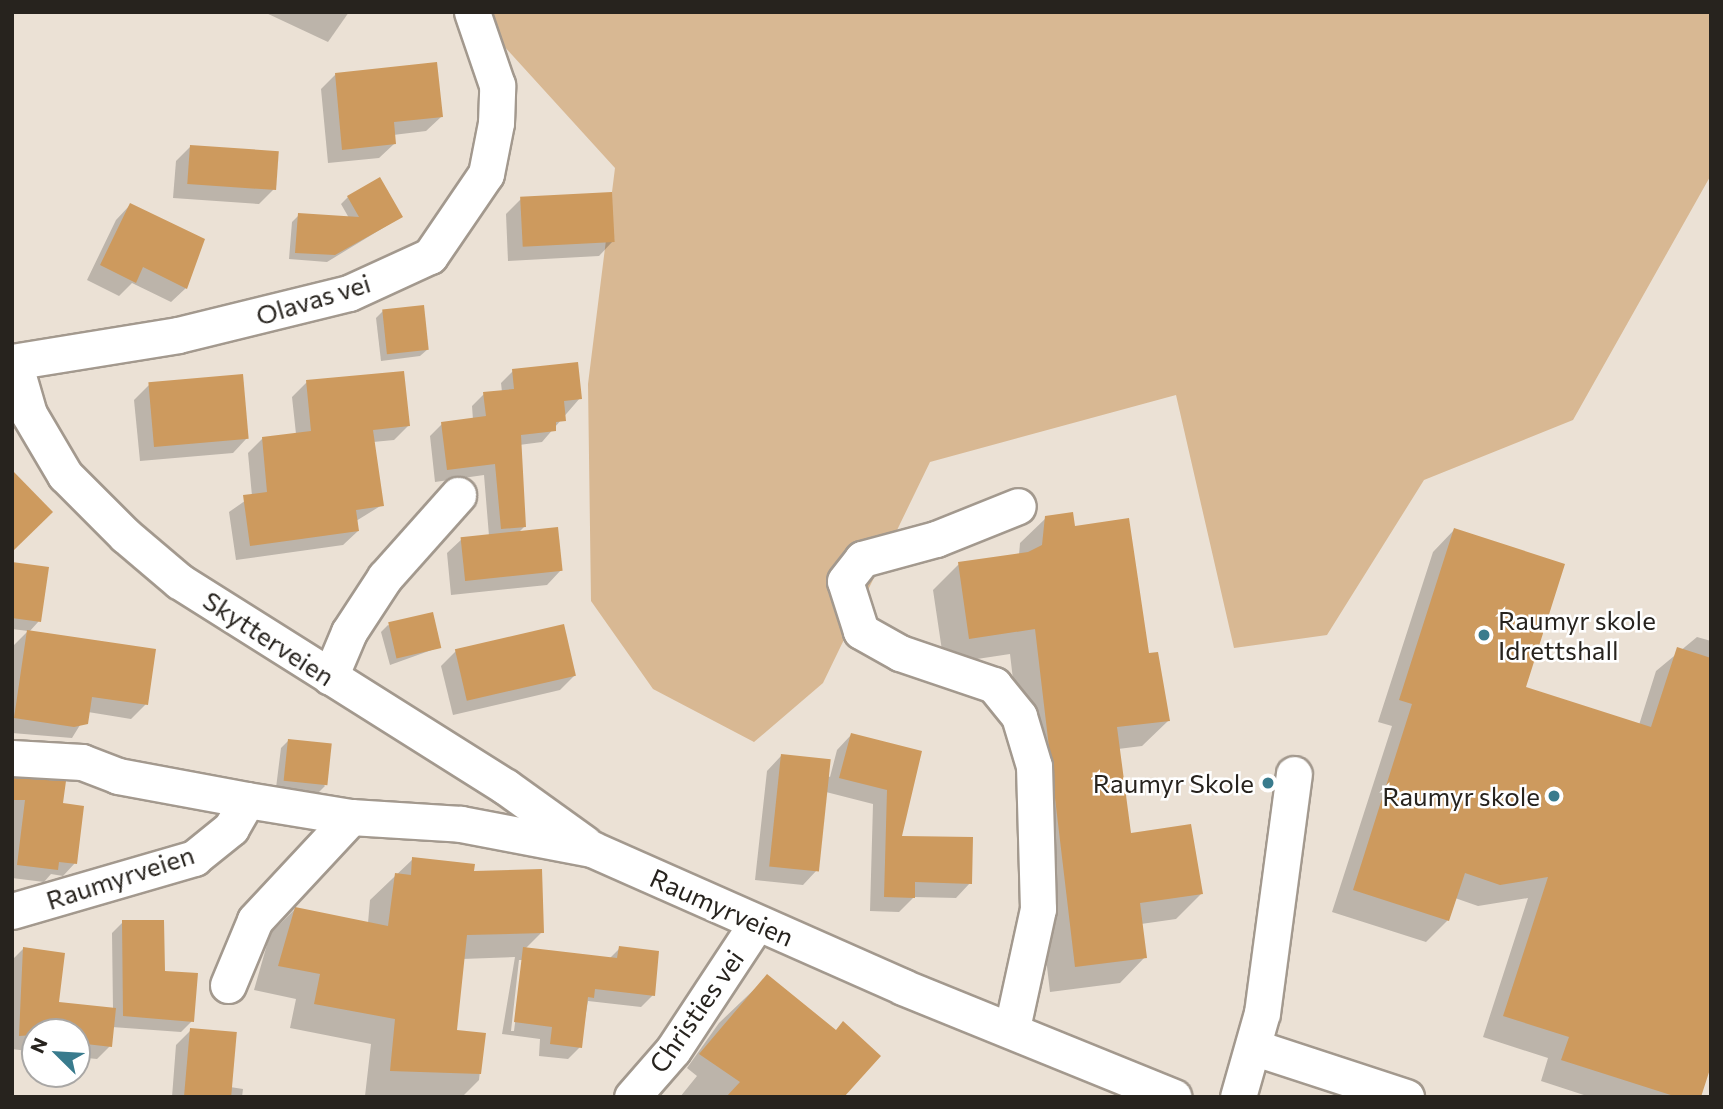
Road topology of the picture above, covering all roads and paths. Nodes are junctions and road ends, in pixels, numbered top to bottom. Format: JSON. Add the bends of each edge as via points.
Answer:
{"nodes":[{"id":1,"x":472,"y":12,"type":"edge"},
{"id":2,"x":13,"y":362,"type":"edge"},
{"id":3,"x":458,"y":495,"type":"dead end"},
{"id":4,"x":1017,"y":506,"type":"dead end"},
{"id":5,"x":330,"y":677,"type":"junction"},
{"id":6,"x":12,"y":758,"type":"edge"},
{"id":7,"x":1294,"y":774,"type":"dead end"},
{"id":8,"x":247,"y":800,"type":"junction"},
{"id":9,"x":351,"y":817,"type":"junction"},
{"id":10,"x":592,"y":849,"type":"junction"},
{"id":11,"x":12,"y":911,"type":"edge"},
{"id":12,"x":756,"y":924,"type":"junction"},
{"id":13,"x":228,"y":985,"type":"dead end"},
{"id":14,"x":1012,"y":1028,"type":"junction"},
{"id":15,"x":1256,"y":1048,"type":"junction"},
{"id":16,"x":1158,"y":1094,"type":"edge"},
{"id":17,"x":632,"y":1097,"type":"edge"},
{"id":18,"x":1238,"y":1097,"type":"edge"},
{"id":19,"x":1406,"y":1097,"type":"edge"}],
"edges":[{"from":1,"to":2,"type":"street","name":"Olavas vei","via":[[497,85],[496,123],[486,174],[461,218],[430,256],[349,293],[178,335]]},
{"from":2,"to":5,"type":"street","name":"Skytterveien","via":[[29,414],[65,475],[126,536],[179,581]]},
{"from":3,"to":5,"type":"street","via":[[385,577],[349,632]]},
{"from":4,"to":14,"type":"street","via":[[936,539],[862,558],[845,581],[861,631],[900,653],[994,685],[1019,716],[1034,766],[1038,909]]},
{"from":5,"to":10,"type":"street","name":"Skytterveien","via":[[506,787]]},
{"from":6,"to":8,"type":"street","name":"Raumyrveien","via":[[82,762],[118,776]]},
{"from":7,"to":15,"type":"street"},
{"from":8,"to":9,"type":"street","name":"Raumyrveien"},
{"from":8,"to":11,"type":"street","name":"Raumyrveien","via":[[231,828],[194,858]]},
{"from":9,"to":10,"type":"street","name":"Raumyrveien","via":[[461,824]]},
{"from":9,"to":13,"type":"street","via":[[255,920]]},
{"from":10,"to":12,"type":"street","name":"Raumyrveien"},
{"from":12,"to":14,"type":"street","name":"Raumyrveien"},
{"from":12,"to":17,"type":"street","name":"Christies vei","via":[[673,1050]]},
{"from":14,"to":16,"type":"street","name":"Raumyrveien"},
{"from":15,"to":18,"type":"street"},
{"from":15,"to":19,"type":"street"}]}
